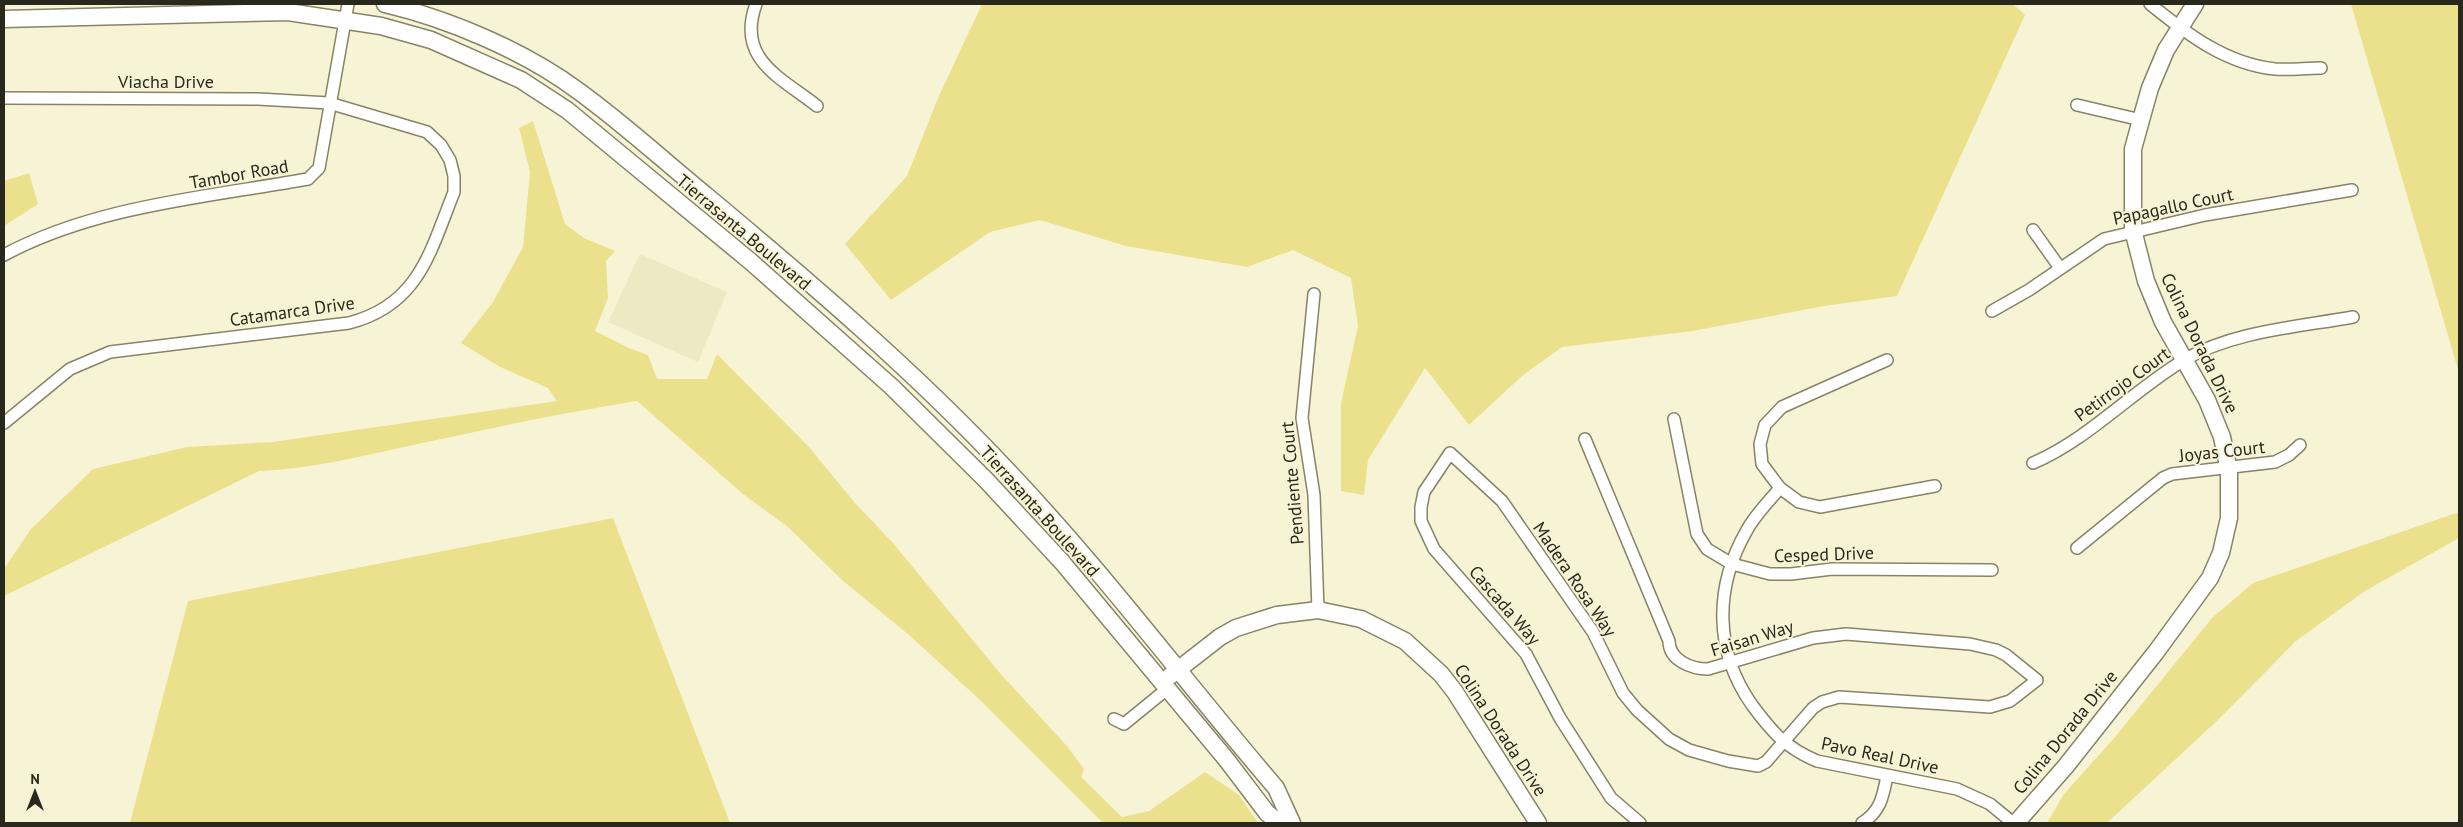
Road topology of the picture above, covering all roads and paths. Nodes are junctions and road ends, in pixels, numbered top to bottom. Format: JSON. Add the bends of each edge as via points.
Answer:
{"nodes":[{"id":1,"x":385,"y":4,"type":"edge"},
{"id":2,"x":756,"y":4,"type":"edge"},
{"id":3,"x":2150,"y":4,"type":"edge"},
{"id":4,"x":2195,"y":4,"type":"edge"},
{"id":5,"x":347,"y":11,"type":"edge"},
{"id":6,"x":4,"y":19,"type":"edge"},
{"id":7,"x":2180,"y":28,"type":"junction"},
{"id":8,"x":2321,"y":68,"type":"dead end"},
{"id":9,"x":4,"y":98,"type":"edge"},
{"id":10,"x":329,"y":103,"type":"junction"},
{"id":11,"x":2077,"y":105,"type":"dead end"},
{"id":12,"x":817,"y":106,"type":"dead end"},
{"id":13,"x":2141,"y":120,"type":"junction"},
{"id":14,"x":2352,"y":190,"type":"dead end"},
{"id":15,"x":2032,"y":230,"type":"dead end"},
{"id":16,"x":2133,"y":230,"type":"junction"},
{"id":17,"x":4,"y":255,"type":"edge"},
{"id":18,"x":2060,"y":268,"type":"junction"},
{"id":19,"x":1314,"y":294,"type":"dead end"},
{"id":20,"x":1992,"y":311,"type":"dead end"},
{"id":21,"x":2353,"y":317,"type":"dead end"},
{"id":22,"x":821,"y":323,"type":"junction"},
{"id":23,"x":895,"y":360,"type":"junction"},
{"id":24,"x":1887,"y":360,"type":"dead end"},
{"id":25,"x":2184,"y":360,"type":"junction"},
{"id":26,"x":1674,"y":419,"type":"dead end"},
{"id":27,"x":4,"y":423,"type":"edge"},
{"id":28,"x":1585,"y":439,"type":"dead end"},
{"id":29,"x":2300,"y":444,"type":"dead end"},
{"id":30,"x":1450,"y":453,"type":"joint"},
{"id":31,"x":2032,"y":463,"type":"dead end"},
{"id":32,"x":2228,"y":467,"type":"junction"},
{"id":33,"x":1935,"y":486,"type":"dead end"},
{"id":34,"x":1780,"y":488,"type":"junction"},
{"id":35,"x":2077,"y":548,"type":"dead end"},
{"id":36,"x":1732,"y":564,"type":"junction"},
{"id":37,"x":1992,"y":570,"type":"dead end"},
{"id":38,"x":1318,"y":610,"type":"junction"},
{"id":39,"x":1730,"y":664,"type":"junction"},
{"id":40,"x":1178,"y":670,"type":"junction"},
{"id":41,"x":2037,"y":680,"type":"joint"},
{"id":42,"x":1165,"y":686,"type":"junction"},
{"id":43,"x":1114,"y":719,"type":"dead end"},
{"id":44,"x":1784,"y":743,"type":"junction"},
{"id":45,"x":1887,"y":776,"type":"junction"},
{"id":46,"x":1279,"y":823,"type":"edge"},
{"id":47,"x":1292,"y":823,"type":"edge"},
{"id":48,"x":1538,"y":823,"type":"edge"},
{"id":49,"x":1640,"y":823,"type":"edge"},
{"id":50,"x":1862,"y":823,"type":"edge"},
{"id":51,"x":2014,"y":823,"type":"edge"}],
"edges":[{"from":1,"to":23,"type":"main road","name":"Tierrasanta Boulevard","via":[[437,19],[530,60],[578,90],[767,246]]},
{"from":2,"to":12,"type":"street","via":[[752,14],[753,49],[763,64]]},
{"from":3,"to":7,"type":"street"},
{"from":4,"to":7,"type":"main road","name":"Colina Dorada Drive"},
{"from":5,"to":6,"type":"main road","name":"Tierrasanta Boulevard"},
{"from":5,"to":10,"type":"street","name":"Tambor Road"},
{"from":5,"to":22,"type":"main road","name":"Tierrasanta Boulevard","via":[[381,26],[431,40],[521,80],[567,110]]},
{"from":7,"to":8,"type":"street","via":[[2222,54],[2249,64],[2276,69]]},
{"from":7,"to":13,"type":"main road","name":"Colina Dorada Drive","via":[[2166,50]]},
{"from":9,"to":10,"type":"street","name":"Viacha Drive","via":[[258,99]]},
{"from":10,"to":17,"type":"street","name":"Tambor Road","via":[[319,168],[308,179],[117,213],[60,229]]},
{"from":10,"to":27,"type":"street","name":"Catamarca Drive","via":[[427,132],[441,145],[450,160],[454,192],[422,271],[401,297],[372,316],[349,323],[122,349],[98,355],[70,369]]},
{"from":11,"to":13,"type":"street"},
{"from":13,"to":16,"type":"main road","name":"Colina Dorada Drive","via":[[2133,149]]},
{"from":14,"to":16,"type":"street","name":"Papagallo Court"},
{"from":15,"to":18,"type":"street"},
{"from":16,"to":18,"type":"street","name":"Papagallo Court","via":[[2104,239]]},
{"from":16,"to":25,"type":"main road","name":"Colina Dorada Drive","via":[[2146,281]]},
{"from":18,"to":20,"type":"street","name":"Papagallo Court"},
{"from":19,"to":38,"type":"street","name":"Pendiente Court","via":[[1302,418],[1314,495]]},
{"from":21,"to":25,"type":"street","name":"Petirrojo Court","via":[[2235,339]]},
{"from":22,"to":23,"type":"main road","via":[[843,331],[881,363]]},
{"from":22,"to":42,"type":"main road","name":"Tierrasanta Boulevard","via":[[892,387],[986,480],[1062,562]]},
{"from":23,"to":40,"type":"main road","name":"Tierrasanta Boulevard","via":[[1006,468],[1062,529]]},
{"from":24,"to":34,"type":"street","via":[[1782,407],[1765,425],[1760,444],[1762,464]]},
{"from":25,"to":31,"type":"street","name":"Petirrojo Court","via":[[2059,452]]},
{"from":25,"to":32,"type":"main road","name":"Colina Dorada Drive","via":[[2207,400],[2222,437]]},
{"from":26,"to":36,"type":"street","name":"Cesped Drive","via":[[1697,534],[1707,549]]},
{"from":28,"to":39,"type":"street","name":"Faisan Way","via":[[1670,647],[1679,661],[1697,669]]},
{"from":29,"to":32,"type":"street","name":"Joyas Court","via":[[2275,462]]},
{"from":30,"to":44,"type":"street","name":"Madera Rosa Way","via":[[1502,501],[1593,632],[1623,693],[1670,739],[1688,750],[1728,762],[1758,766]]},
{"from":30,"to":49,"type":"street","name":"Cascada Way","via":[[1424,492],[1421,507],[1421,521],[1434,549],[1526,654],[1560,718],[1611,798]]},
{"from":32,"to":35,"type":"street","name":"Joyas Court","via":[[2163,478]]},
{"from":32,"to":51,"type":"main road","name":"Colina Dorada Drive","via":[[2229,518],[2210,578],[2066,766]]},
{"from":33,"to":34,"type":"street","via":[[1820,506],[1799,502]]},
{"from":34,"to":36,"type":"street","name":"Pavo Real Drive","via":[[1748,527]]},
{"from":36,"to":37,"type":"street","name":"Cesped Drive","via":[[1770,574],[1832,569]]},
{"from":36,"to":39,"type":"street","name":"Pavo Real Drive","via":[[1725,586],[1722,627]]},
{"from":38,"to":40,"type":"main road","name":"Colina Dorada Drive","via":[[1277,615],[1236,628]]},
{"from":38,"to":48,"type":"main road","name":"Colina Dorada Drive","via":[[1360,619],[1405,641],[1441,674]]},
{"from":39,"to":41,"type":"street","name":"Faisan Way","via":[[1813,638],[1846,634],[1970,644],[1996,650]]},
{"from":39,"to":44,"type":"street","name":"Pavo Real Drive","via":[[1738,686]]},
{"from":40,"to":42,"type":"main road","name":"Colina Dorada Drive"},
{"from":40,"to":47,"type":"main road","name":"Tierrasanta Boulevard","via":[[1276,788]]},
{"from":41,"to":44,"type":"street","name":"Madera Rosa Way","via":[[2010,702],[1990,707],[1839,697],[1813,708]]},
{"from":42,"to":43,"type":"street","via":[[1124,724]]},
{"from":42,"to":46,"type":"main road","name":"Tierrasanta Boulevard","via":[[1267,813]]},
{"from":44,"to":45,"type":"street","name":"Pavo Real Drive","via":[[1817,761]]},
{"from":45,"to":50,"type":"street","via":[[1881,804],[1873,816]]},
{"from":45,"to":51,"type":"street","name":"Pavo Real Drive","via":[[1957,790],[1990,804]]}]}
